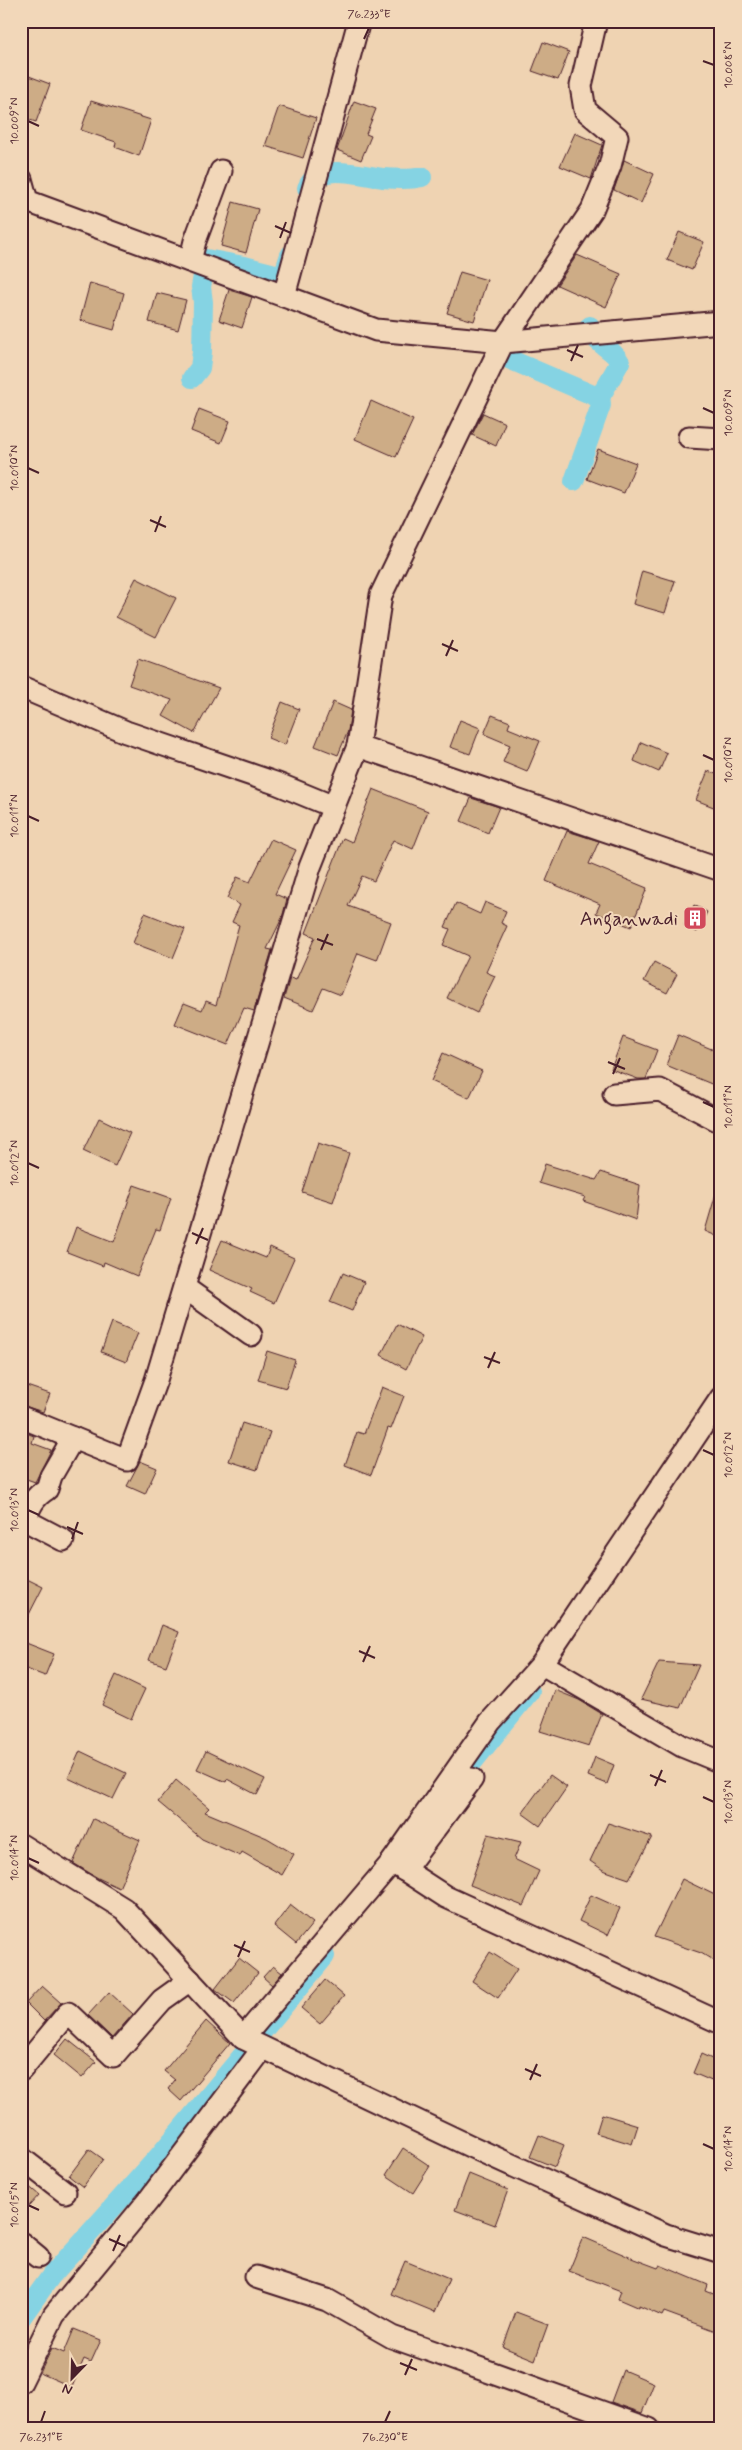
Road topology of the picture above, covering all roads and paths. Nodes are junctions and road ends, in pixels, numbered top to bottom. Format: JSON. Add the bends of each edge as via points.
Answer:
{"nodes":[{"id":1,"x":359,"y":21,"type":"edge"},
{"id":2,"x":596,"y":21,"type":"edge"},
{"id":3,"x":221,"y":171,"type":"dead end"},
{"id":4,"x":21,"y":179,"type":"edge"},
{"id":5,"x":200,"y":265,"type":"junction"},
{"id":6,"x":284,"y":296,"type":"junction"},
{"id":7,"x":721,"y":322,"type":"edge"},
{"id":8,"x":502,"y":342,"type":"junction"},
{"id":9,"x":689,"y":437,"type":"dead end"},
{"id":10,"x":721,"y":439,"type":"edge"},
{"id":11,"x":21,"y":686,"type":"edge"},
{"id":12,"x":358,"y":746,"type":"junction"},
{"id":13,"x":334,"y":807,"type":"junction"},
{"id":14,"x":721,"y":870,"type":"edge"},
{"id":15,"x":614,"y":1094,"type":"dead end"},
{"id":16,"x":721,"y":1122,"type":"edge"},
{"id":17,"x":184,"y":1288,"type":"junction"},
{"id":18,"x":251,"y":1335,"type":"dead end"},
{"id":19,"x":721,"y":1398,"type":"edge"},
{"id":20,"x":21,"y":1417,"type":"edge"},
{"id":21,"x":73,"y":1438,"type":"junction"},
{"id":22,"x":63,"y":1540,"type":"dead end"},
{"id":23,"x":542,"y":1664,"type":"junction"},
{"id":24,"x":721,"y":1762,"type":"edge"},
{"id":25,"x":472,"y":1779,"type":"dead end"},
{"id":26,"x":21,"y":1845,"type":"edge"},
{"id":27,"x":398,"y":1866,"type":"junction"},
{"id":28,"x":190,"y":1980,"type":"junction"},
{"id":29,"x":721,"y":2023,"type":"edge"},
{"id":30,"x":243,"y":2038,"type":"junction"},
{"id":31,"x":263,"y":2048,"type":"junction"},
{"id":32,"x":21,"y":2070,"type":"edge"},
{"id":33,"x":21,"y":2158,"type":"edge"},
{"id":34,"x":65,"y":2192,"type":"dead end"},
{"id":35,"x":21,"y":2243,"type":"edge"},
{"id":36,"x":721,"y":2252,"type":"edge"},
{"id":37,"x":38,"y":2257,"type":"dead end"},
{"id":38,"x":256,"y":2277,"type":"dead end"},
{"id":39,"x":21,"y":2382,"type":"edge"},
{"id":40,"x":649,"y":2429,"type":"edge"}],
"edges":[{"from":1,"to":6,"type":"street"},
{"from":2,"to":8,"type":"street","via":[[581,86],[585,110],[617,137],[610,166],[592,210]]},
{"from":3,"to":5,"type":"street","via":[[195,241]]},
{"from":4,"to":5,"type":"street","via":[[27,201]]},
{"from":5,"to":6,"type":"street"},
{"from":6,"to":8,"type":"street","via":[[376,330]]},
{"from":7,"to":8,"type":"street"},
{"from":8,"to":12,"type":"street","via":[[381,594]]},
{"from":9,"to":10,"type":"street"},
{"from":11,"to":13,"type":"street","via":[[126,732],[278,784]]},
{"from":12,"to":13,"type":"street"},
{"from":12,"to":14,"type":"street"},
{"from":13,"to":17,"type":"street","via":[[310,867]]},
{"from":15,"to":16,"type":"street","via":[[660,1090]]},
{"from":17,"to":18,"type":"street"},
{"from":17,"to":21,"type":"street","via":[[127,1460]]},
{"from":19,"to":23,"type":"street"},
{"from":20,"to":21,"type":"street"},
{"from":21,"to":22,"type":"street","via":[[47,1489],[37,1495],[25,1520]]},
{"from":23,"to":24,"type":"street","via":[[682,1746]]},
{"from":23,"to":27,"type":"street","via":[[490,1722]]},
{"from":25,"to":27,"type":"street"},
{"from":26,"to":28,"type":"street","via":[[124,1909]]},
{"from":27,"to":29,"type":"street","via":[[446,1897]]},
{"from":27,"to":30,"type":"street"},
{"from":28,"to":30,"type":"street"},
{"from":28,"to":32,"type":"street","via":[[162,2000],[113,2056],[68,2013]]},
{"from":30,"to":31,"type":"street"},
{"from":31,"to":36,"type":"street","via":[[666,2235]]},
{"from":31,"to":39,"type":"street","via":[[148,2201],[54,2315]]},
{"from":33,"to":34,"type":"street"},
{"from":35,"to":37,"type":"street"},
{"from":38,"to":40,"type":"street","via":[[327,2300],[392,2336]]}]}
